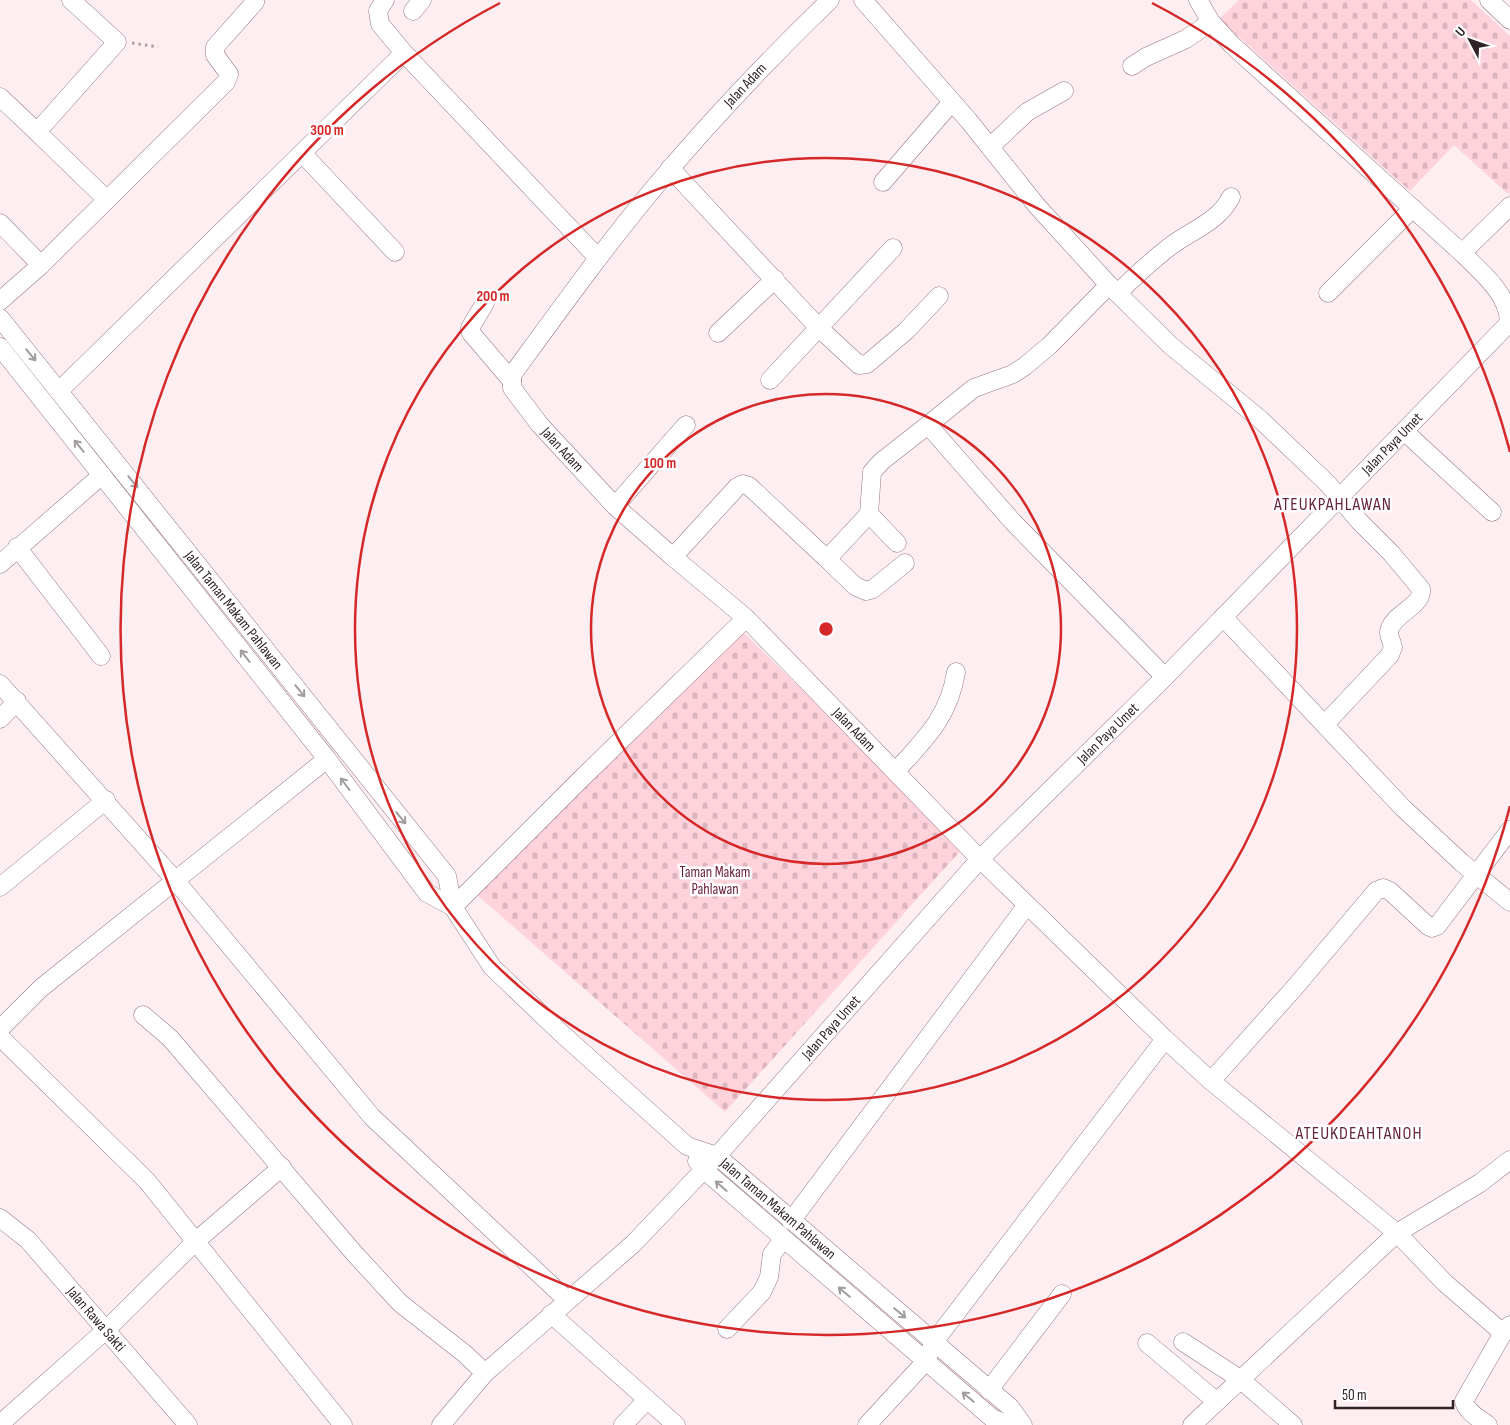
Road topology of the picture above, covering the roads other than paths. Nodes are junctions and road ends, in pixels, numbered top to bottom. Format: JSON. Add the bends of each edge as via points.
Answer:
{"nodes":[{"id":1,"x":71,"y":0,"type":"edge"},
{"id":2,"x":385,"y":0,"type":"edge"},
{"id":3,"x":830,"y":0,"type":"edge"},
{"id":4,"x":863,"y":0,"type":"edge"},
{"id":5,"x":1198,"y":0,"type":"edge"},
{"id":6,"x":1489,"y":0,"type":"edge"},
{"id":7,"x":255,"y":1,"type":"edge"},
{"id":8,"x":1510,"y":20,"type":"edge"},
{"id":9,"x":1211,"y":22,"type":"junction"},
{"id":10,"x":404,"y":52,"type":"junction"},
{"id":11,"x":1132,"y":66,"type":"dead end"},
{"id":12,"x":1064,"y":91,"type":"dead end"},
{"id":13,"x":0,"y":97,"type":"edge"},
{"id":14,"x":951,"y":103,"type":"junction"},
{"id":15,"x":37,"y":132,"type":"junction"},
{"id":16,"x":990,"y":147,"type":"junction"},
{"id":17,"x":302,"y":153,"type":"junction"},
{"id":18,"x":670,"y":168,"type":"junction"},
{"id":19,"x":883,"y":182,"type":"dead end"},
{"id":20,"x":1231,"y":197,"type":"dead end"},
{"id":21,"x":106,"y":199,"type":"junction"},
{"id":22,"x":1510,"y":206,"type":"edge"},
{"id":23,"x":1414,"y":208,"type":"junction"},
{"id":24,"x":0,"y":223,"type":"edge"},
{"id":25,"x":893,"y":248,"type":"dead end"},
{"id":26,"x":395,"y":252,"type":"dead end"},
{"id":27,"x":1462,"y":253,"type":"junction"},
{"id":28,"x":598,"y":258,"type":"junction"},
{"id":29,"x":41,"y":265,"type":"junction"},
{"id":30,"x":775,"y":280,"type":"junction"},
{"id":31,"x":1113,"y":289,"type":"junction"},
{"id":32,"x":1328,"y":292,"type":"dead end"},
{"id":33,"x":939,"y":296,"type":"dead end"},
{"id":34,"x":0,"y":301,"type":"edge"},
{"id":35,"x":485,"y":303,"type":"dead end"},
{"id":36,"x":0,"y":318,"type":"edge"},
{"id":37,"x":1510,"y":322,"type":"edge"},
{"id":38,"x":819,"y":328,"type":"junction"},
{"id":39,"x":718,"y":333,"type":"dead end"},
{"id":40,"x":0,"y":347,"type":"edge"},
{"id":41,"x":770,"y":380,"type":"dead end"},
{"id":42,"x":512,"y":382,"type":"junction"},
{"id":43,"x":60,"y":390,"type":"junction"},
{"id":44,"x":928,"y":424,"type":"junction"},
{"id":45,"x":686,"y":425,"type":"dead end"},
{"id":46,"x":1404,"y":432,"type":"junction"},
{"id":47,"x":102,"y":475,"type":"junction"},
{"id":48,"x":1339,"y":499,"type":"junction"},
{"id":49,"x":615,"y":506,"type":"junction"},
{"id":50,"x":1492,"y":512,"type":"dead end"},
{"id":51,"x":869,"y":514,"type":"junction"},
{"id":52,"x":897,"y":542,"type":"dead end"},
{"id":53,"x":17,"y":547,"type":"junction"},
{"id":54,"x":672,"y":557,"type":"junction"},
{"id":55,"x":827,"y":559,"type":"junction"},
{"id":56,"x":904,"y":563,"type":"dead end"},
{"id":57,"x":0,"y":564,"type":"edge"},
{"id":58,"x":1223,"y":617,"type":"junction"},
{"id":59,"x":746,"y":618,"type":"junction"},
{"id":60,"x":101,"y":656,"type":"dead end"},
{"id":61,"x":956,"y":672,"type":"dead end"},
{"id":62,"x":1165,"y":677,"type":"junction"},
{"id":63,"x":0,"y":684,"type":"edge"},
{"id":64,"x":16,"y":701,"type":"junction"},
{"id":65,"x":0,"y":719,"type":"edge"},
{"id":66,"x":1324,"y":724,"type":"junction"},
{"id":67,"x":327,"y":759,"type":"junction"},
{"id":68,"x":896,"y":771,"type":"junction"},
{"id":69,"x":106,"y":800,"type":"junction"},
{"id":70,"x":1510,"y":830,"type":"edge"},
{"id":71,"x":980,"y":859,"type":"junction"},
{"id":72,"x":1477,"y":875,"type":"junction"},
{"id":73,"x":175,"y":880,"type":"junction"},
{"id":74,"x":0,"y":887,"type":"edge"},
{"id":75,"x":1510,"y":902,"type":"edge"},
{"id":76,"x":1027,"y":905,"type":"junction"},
{"id":77,"x":453,"y":908,"type":"junction"},
{"id":78,"x":144,"y":1015,"type":"dead end"},
{"id":79,"x":0,"y":1029,"type":"edge"},
{"id":80,"x":0,"y":1037,"type":"edge"},
{"id":81,"x":1164,"y":1039,"type":"junction"},
{"id":82,"x":1211,"y":1081,"type":"junction"},
{"id":83,"x":687,"y":1146,"type":"junction"},
{"id":84,"x":717,"y":1156,"type":"junction"},
{"id":85,"x":1510,"y":1160,"type":"edge"},
{"id":86,"x":282,"y":1167,"type":"junction"},
{"id":87,"x":703,"y":1170,"type":"junction"},
{"id":88,"x":0,"y":1218,"type":"edge"},
{"id":89,"x":791,"y":1221,"type":"junction"},
{"id":90,"x":1397,"y":1233,"type":"junction"},
{"id":91,"x":783,"y":1240,"type":"junction"},
{"id":92,"x":196,"y":1241,"type":"junction"},
{"id":93,"x":831,"y":1255,"type":"junction"},
{"id":94,"x":817,"y":1269,"type":"junction"},
{"id":95,"x":1062,"y":1294,"type":"dead end"},
{"id":96,"x":567,"y":1300,"type":"junction"},
{"id":97,"x":551,"y":1314,"type":"junction"},
{"id":98,"x":107,"y":1329,"type":"junction"},
{"id":99,"x":727,"y":1329,"type":"dead end"},
{"id":100,"x":1507,"y":1329,"type":"edge"},
{"id":101,"x":934,"y":1342,"type":"junction"},
{"id":102,"x":1183,"y":1342,"type":"dead end"},
{"id":103,"x":1148,"y":1343,"type":"dead end"},
{"id":104,"x":926,"y":1361,"type":"junction"},
{"id":105,"x":485,"y":1373,"type":"junction"},
{"id":106,"x":1240,"y":1379,"type":"junction"},
{"id":107,"x":989,"y":1390,"type":"junction"},
{"id":108,"x":647,"y":1400,"type":"junction"},
{"id":109,"x":1216,"y":1401,"type":"junction"},
{"id":110,"x":0,"y":1424,"type":"edge"},
{"id":111,"x":188,"y":1425,"type":"edge"},
{"id":112,"x":343,"y":1425,"type":"edge"},
{"id":113,"x":441,"y":1425,"type":"edge"},
{"id":114,"x":623,"y":1425,"type":"edge"},
{"id":115,"x":676,"y":1425,"type":"edge"},
{"id":116,"x":866,"y":1425,"type":"edge"},
{"id":117,"x":1008,"y":1425,"type":"edge"},
{"id":118,"x":1022,"y":1425,"type":"edge"},
{"id":119,"x":1192,"y":1425,"type":"edge"},
{"id":120,"x":1293,"y":1425,"type":"edge"},
{"id":121,"x":1488,"y":1425,"type":"edge"}],
"edges":[{"from":1,"to":15,"type":"street","via":[[116,42]]},
{"from":2,"to":10,"type":"street","via":[[378,11],[380,24]]},
{"from":3,"to":18,"type":"street","name":"Jalan Adam","via":[[771,57]]},
{"from":4,"to":14,"type":"street"},
{"from":5,"to":9,"type":"street"},
{"from":6,"to":8,"type":"street"},
{"from":7,"to":21,"type":"street","via":[[215,47],[215,55],[229,74],[226,82]]},
{"from":9,"to":11,"type":"street","via":[[1186,39]]},
{"from":9,"to":23,"type":"street","via":[[1232,45]]},
{"from":10,"to":17,"type":"street"},
{"from":10,"to":28,"type":"street"},
{"from":12,"to":16,"type":"street","via":[[1023,115]]},
{"from":13,"to":15,"type":"street"},
{"from":14,"to":16,"type":"street"},
{"from":14,"to":19,"type":"street"},
{"from":15,"to":21,"type":"street"},
{"from":16,"to":31,"type":"street","via":[[1043,213]]},
{"from":17,"to":26,"type":"street"},
{"from":17,"to":43,"type":"street"},
{"from":18,"to":28,"type":"street","name":"Jalan Adam"},
{"from":18,"to":30,"type":"street"},
{"from":20,"to":31,"type":"street","via":[[1223,210],[1205,225]]},
{"from":21,"to":29,"type":"street"},
{"from":22,"to":27,"type":"street"},
{"from":23,"to":27,"type":"street"},
{"from":23,"to":32,"type":"street"},
{"from":24,"to":29,"type":"street"},
{"from":25,"to":38,"type":"street"},
{"from":27,"to":37,"type":"street","via":[[1493,285],[1506,305]]},
{"from":28,"to":42,"type":"street","name":"Jalan Adam","via":[[512,375]]},
{"from":29,"to":34,"type":"street"},
{"from":30,"to":38,"type":"street"},
{"from":30,"to":39,"type":"street"},
{"from":31,"to":44,"type":"street","via":[[1025,366],[974,388]]},
{"from":31,"to":48,"type":"street","via":[[1170,345],[1261,420],[1328,484]]},
{"from":33,"to":38,"type":"street","via":[[906,331],[863,366],[855,363]]},
{"from":35,"to":42,"type":"street","via":[[470,328],[471,333]]},
{"from":36,"to":43,"type":"street","name":"Jalan Taman Makam Pahlawan","one_way":true},
{"from":37,"to":46,"type":"street","name":"Jalan Paya Umet"},
{"from":38,"to":41,"type":"street"},
{"from":47,"to":40,"type":"street","one_way":true},
{"from":42,"to":49,"type":"street","name":"Jalan Adam","via":[[512,388],[540,425]]},
{"from":43,"to":77,"type":"street","name":"Jalan Taman Makam Pahlawan","one_way":true,"via":[[447,876]]},
{"from":44,"to":51,"type":"street","via":[[872,472]]},
{"from":44,"to":62,"type":"street","via":[[1013,522]]},
{"from":45,"to":49,"type":"street"},
{"from":46,"to":48,"type":"street","name":"Jalan Paya Umet"},
{"from":46,"to":50,"type":"street"},
{"from":47,"to":53,"type":"street"},
{"from":67,"to":47,"type":"street","one_way":true},
{"from":48,"to":58,"type":"street","name":"Jalan Paya Umet"},
{"from":48,"to":66,"type":"street","via":[[1391,553],[1422,592],[1390,626],[1393,647],[1390,655]]},
{"from":49,"to":54,"type":"street","name":"Jalan Adam"},
{"from":51,"to":52,"type":"street"},
{"from":51,"to":55,"type":"street"},
{"from":53,"to":57,"type":"street"},
{"from":53,"to":60,"type":"street"},
{"from":54,"to":55,"type":"street","via":[[743,484]]},
{"from":54,"to":59,"type":"street","name":"Jalan Adam"},
{"from":55,"to":56,"type":"street","via":[[855,586],[866,591],[873,589]]},
{"from":58,"to":62,"type":"street","name":"Jalan Paya Umet"},
{"from":58,"to":66,"type":"street"},
{"from":59,"to":68,"type":"street","name":"Jalan Adam"},
{"from":59,"to":77,"type":"street"},
{"from":61,"to":68,"type":"street","via":[[944,713]]},
{"from":62,"to":71,"type":"street","name":"Jalan Paya Umet"},
{"from":63,"to":64,"type":"street"},
{"from":64,"to":65,"type":"street"},
{"from":64,"to":69,"type":"street"},
{"from":66,"to":72,"type":"street","via":[[1403,808]]},
{"from":67,"to":73,"type":"street"},
{"from":77,"to":67,"type":"street","name":"Jalan Taman Makam Pahlawan","one_way":true,"via":[[427,894]]},
{"from":68,"to":71,"type":"street","name":"Jalan Adam"},
{"from":69,"to":73,"type":"street"},
{"from":69,"to":74,"type":"street"},
{"from":70,"to":72,"type":"street"},
{"from":71,"to":76,"type":"street","name":"Jalan Adam"},
{"from":71,"to":84,"type":"street","name":"Jalan Paya Umet"},
{"from":72,"to":75,"type":"street"},
{"from":72,"to":82,"type":"street","via":[[1437,926],[1432,928],[1390,891],[1383,888],[1376,891]]},
{"from":73,"to":79,"type":"street","via":[[41,988]]},
{"from":73,"to":96,"type":"street","via":[[372,1117]]},
{"from":76,"to":81,"type":"street","name":"Jalan Adam"},
{"from":76,"to":89,"type":"street"},
{"from":77,"to":83,"type":"street","name":"Jalan Taman Makam Pahlawan","via":[[492,967]]},
{"from":78,"to":86,"type":"street","via":[[170,1038]]},
{"from":80,"to":92,"type":"street","via":[[147,1181]]},
{"from":81,"to":82,"type":"street","name":"Jalan Adam"},
{"from":81,"to":101,"type":"street"},
{"from":82,"to":90,"type":"street","name":"Jalan Adam"},
{"from":83,"to":84,"type":"street","name":"Jalan Taman Makam Pahlawan"},
{"from":83,"to":87,"type":"street"},
{"from":84,"to":87,"type":"street","name":"Jalan Paya Umet"},
{"from":84,"to":89,"type":"street","name":"Jalan Taman Makam Pahlawan"},
{"from":85,"to":90,"type":"street","via":[[1480,1183]]},
{"from":86,"to":92,"type":"street"},
{"from":86,"to":105,"type":"street","via":[[400,1303]]},
{"from":91,"to":87,"type":"street","one_way":true},
{"from":87,"to":96,"type":"street","name":"Jalan Paya Umet","via":[[633,1244]]},
{"from":88,"to":98,"type":"street","name":"Jalan Rawa Sakti","via":[[28,1240]]},
{"from":89,"to":93,"type":"street","name":"Jalan Taman Makam Pahlawan"},
{"from":90,"to":100,"type":"street","name":"Jalan Adam","via":[[1446,1283]]},
{"from":90,"to":106,"type":"street"},
{"from":91,"to":94,"type":"street"},
{"from":91,"to":99,"type":"street","via":[[772,1254],[769,1277],[762,1292]]},
{"from":92,"to":98,"type":"street"},
{"from":92,"to":112,"type":"street"},
{"from":93,"to":94,"type":"street"},
{"from":93,"to":101,"type":"street","name":"Jalan Taman Makam Pahlawan","one_way":true},
{"from":104,"to":94,"type":"street","one_way":true},
{"from":95,"to":107,"type":"street"},
{"from":96,"to":97,"type":"street","name":"Jalan Paya Umet"},
{"from":97,"to":105,"type":"street","name":"Jalan Paya Umet"},
{"from":97,"to":108,"type":"street"},
{"from":98,"to":110,"type":"street"},
{"from":98,"to":111,"type":"street","name":"Jalan Rawa Sakti"},
{"from":100,"to":121,"type":"street","via":[[1464,1401],[1473,1415]]},
{"from":101,"to":104,"type":"street"},
{"from":101,"to":107,"type":"street","name":"Jalan Taman Makam Pahlawan"},
{"from":102,"to":106,"type":"street"},
{"from":103,"to":109,"type":"street"},
{"from":104,"to":116,"type":"street"},
{"from":117,"to":104,"type":"street","one_way":true,"via":[[992,1418]]},
{"from":105,"to":113,"type":"street","name":"Jalan Paya Umet"},
{"from":106,"to":109,"type":"street"},
{"from":106,"to":120,"type":"street"},
{"from":107,"to":118,"type":"street","name":"Jalan Taman Makam Pahlawan","via":[[1010,1407]]},
{"from":108,"to":114,"type":"street"},
{"from":108,"to":115,"type":"street"},
{"from":109,"to":119,"type":"street"}]}
